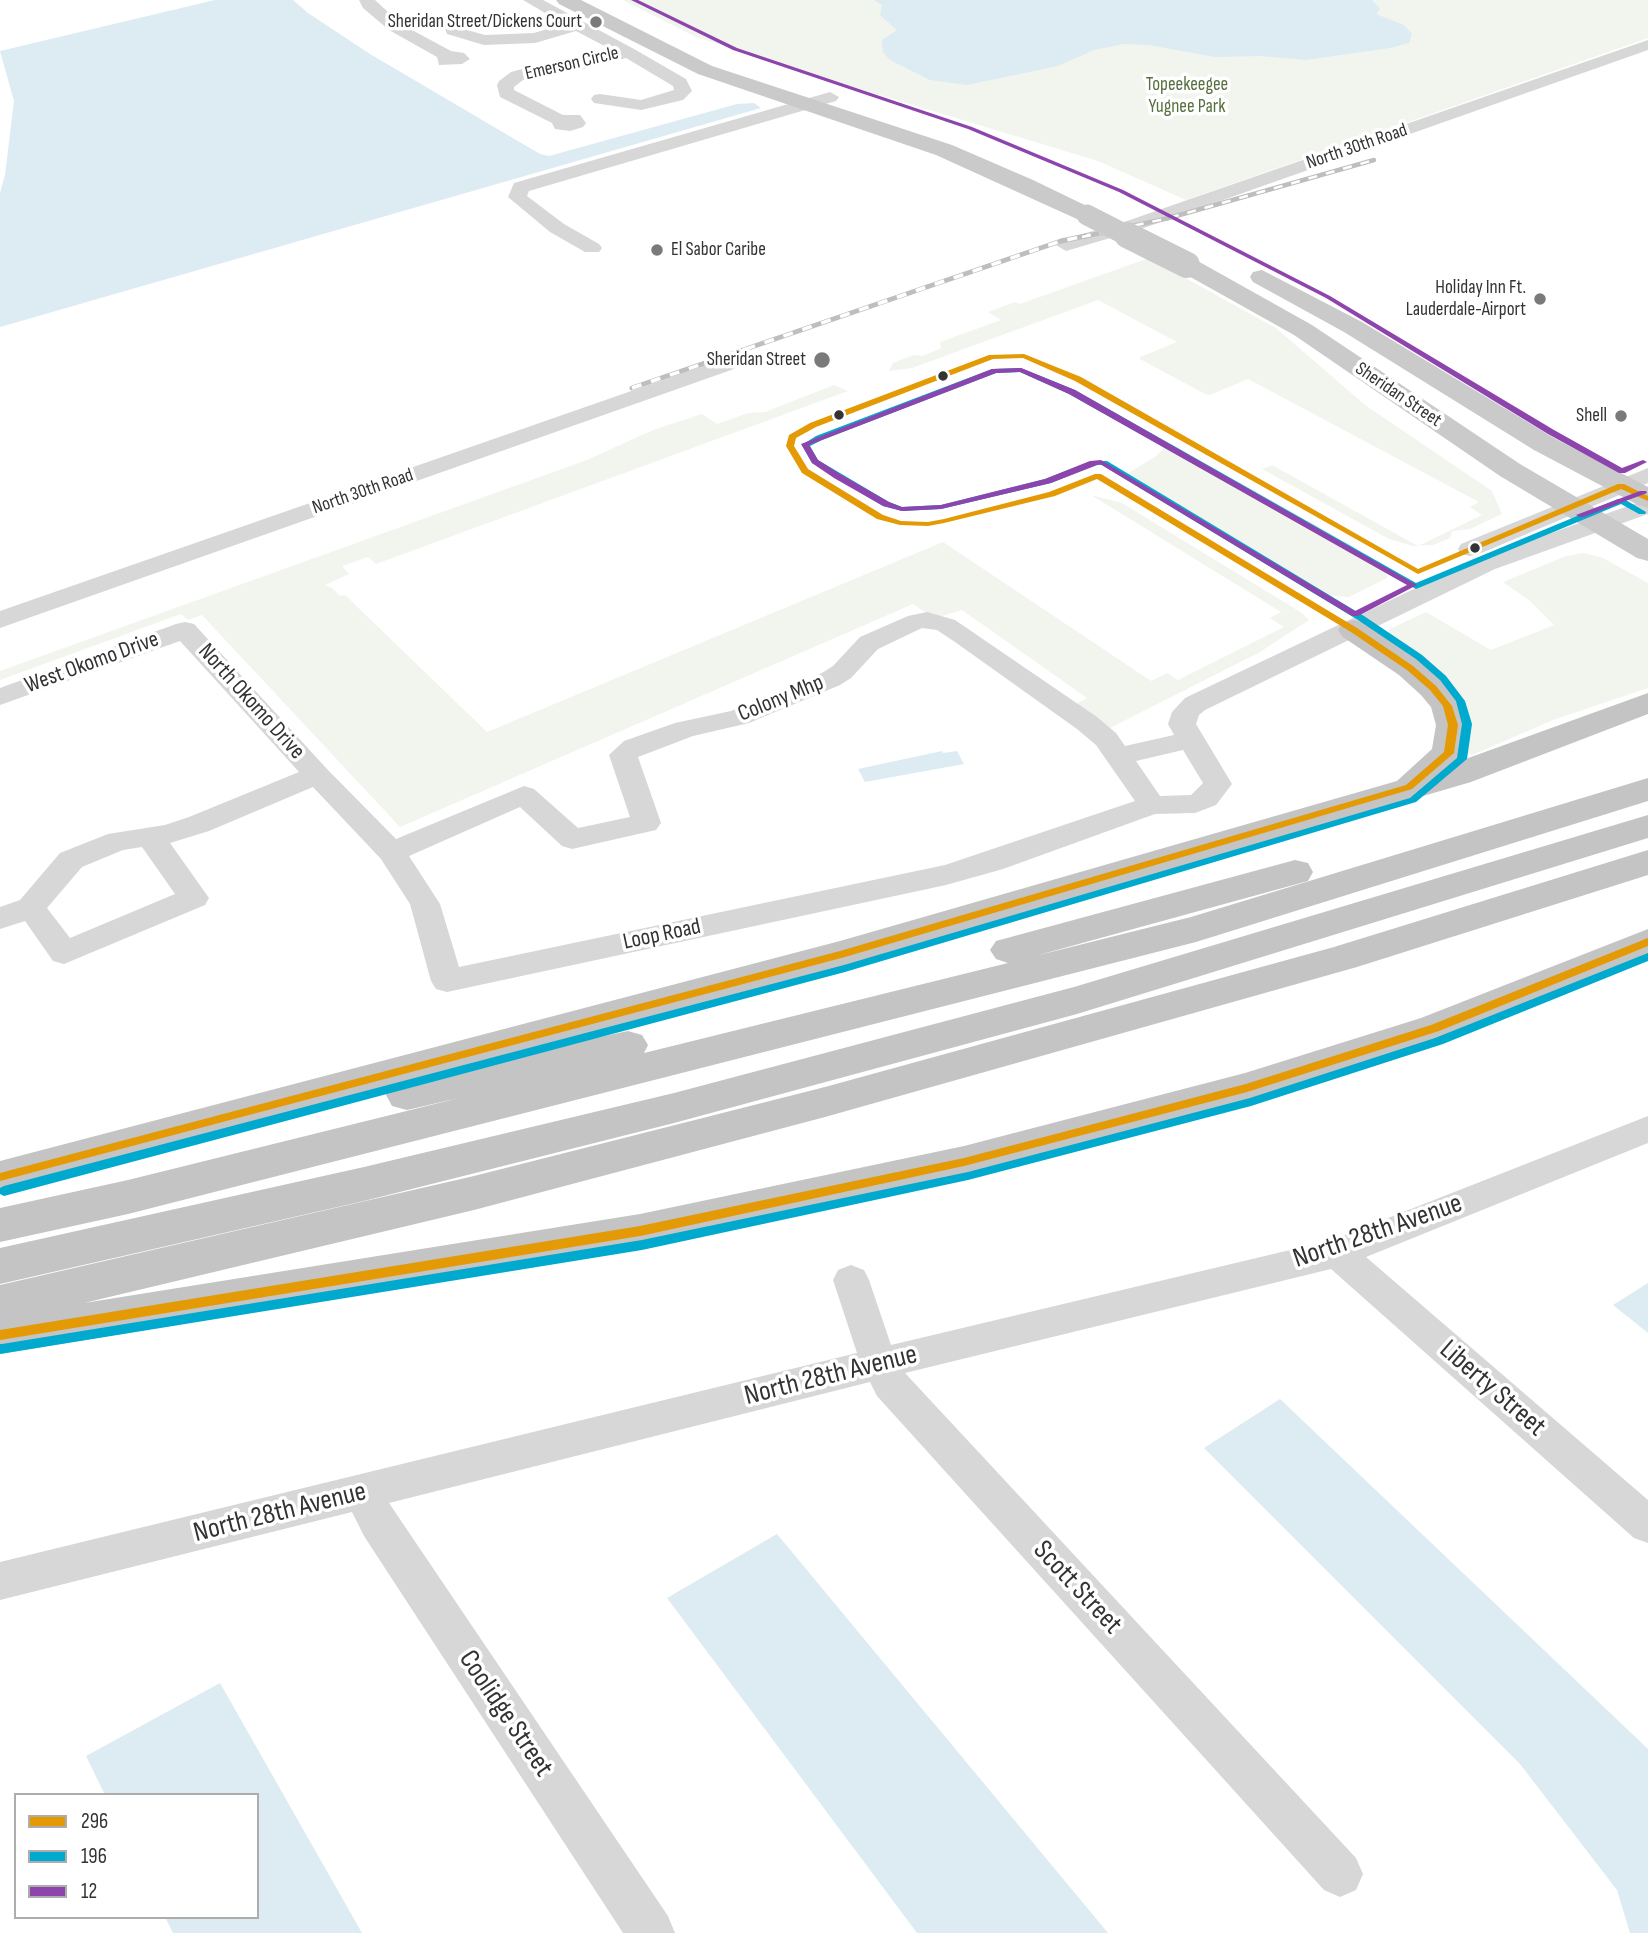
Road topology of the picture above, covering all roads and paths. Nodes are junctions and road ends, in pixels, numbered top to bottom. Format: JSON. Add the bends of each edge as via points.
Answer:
{"nodes":[{"id":1,"x":367,"y":0,"type":"edge"},
{"id":2,"x":531,"y":0,"type":"edge"},
{"id":3,"x":566,"y":0,"type":"edge"},
{"id":4,"x":602,"y":0,"type":"edge"},
{"id":5,"x":450,"y":18,"type":"dead end"},
{"id":6,"x":578,"y":25,"type":"junction"},
{"id":7,"x":1648,"y":45,"type":"edge"},
{"id":8,"x":628,"y":52,"type":"junction"},
{"id":9,"x":448,"y":56,"type":"dead end"},
{"id":10,"x":830,"y":97,"type":"junction"},
{"id":11,"x":600,"y":99,"type":"dead end"},
{"id":12,"x":804,"y":104,"type":"junction"},
{"id":13,"x":561,"y":121,"type":"dead end"},
{"id":14,"x":1066,"y":246,"type":"dead end"},
{"id":15,"x":592,"y":248,"type":"dead end"},
{"id":16,"x":726,"y":365,"type":"dead end"},
{"id":17,"x":1648,"y":475,"type":"edge"},
{"id":18,"x":1621,"y":486,"type":"junction"},
{"id":19,"x":1648,"y":499,"type":"edge"},
{"id":20,"x":1570,"y":506,"type":"junction"},
{"id":21,"x":1648,"y":506,"type":"edge"},
{"id":22,"x":1599,"y":523,"type":"junction"},
{"id":23,"x":1648,"y":552,"type":"edge"},
{"id":24,"x":0,"y":620,"type":"edge"},
{"id":25,"x":185,"y":630,"type":"joint"},
{"id":26,"x":1354,"y":630,"type":"junction"},
{"id":27,"x":1271,"y":666,"type":"junction"},
{"id":28,"x":0,"y":697,"type":"edge"},
{"id":29,"x":1648,"y":703,"type":"edge"},
{"id":30,"x":1192,"y":745,"type":"junction"},
{"id":31,"x":1123,"y":761,"type":"junction"},
{"id":32,"x":1648,"y":761,"type":"edge"},
{"id":33,"x":317,"y":775,"type":"junction"},
{"id":34,"x":1409,"y":787,"type":"junction"},
{"id":35,"x":1648,"y":789,"type":"edge"},
{"id":36,"x":1152,"y":805,"type":"junction"},
{"id":37,"x":1648,"y":825,"type":"edge"},
{"id":38,"x":150,"y":837,"type":"junction"},
{"id":39,"x":392,"y":852,"type":"junction"},
{"id":40,"x":1648,"y":862,"type":"edge"},
{"id":41,"x":31,"y":907,"type":"junction"},
{"id":42,"x":0,"y":919,"type":"edge"},
{"id":43,"x":1648,"y":942,"type":"edge"},
{"id":44,"x":447,"y":981,"type":"joint"},
{"id":45,"x":1648,"y":1129,"type":"edge"},
{"id":46,"x":0,"y":1177,"type":"edge"},
{"id":47,"x":0,"y":1186,"type":"edge"},
{"id":48,"x":0,"y":1225,"type":"edge"},
{"id":49,"x":1337,"y":1253,"type":"junction"},
{"id":50,"x":0,"y":1266,"type":"edge"},
{"id":51,"x":851,"y":1280,"type":"dead end"},
{"id":52,"x":0,"y":1304,"type":"edge"},
{"id":53,"x":0,"y":1335,"type":"edge"},
{"id":54,"x":881,"y":1363,"type":"junction"},
{"id":55,"x":363,"y":1493,"type":"junction"},
{"id":56,"x":1648,"y":1525,"type":"edge"},
{"id":57,"x":0,"y":1581,"type":"edge"},
{"id":58,"x":1340,"y":1874,"type":"dead end"},
{"id":59,"x":651,"y":1933,"type":"edge"}],
"edges":[{"from":1,"to":9,"type":"street","via":[[395,26]]},
{"from":2,"to":6,"type":"street"},
{"from":3,"to":12,"type":"main road","name":"Sheridan Street","via":[[705,70]]},
{"from":4,"to":10,"type":"main road","name":"Sheridan Street","via":[[730,62]]},
{"from":5,"to":6,"type":"street","via":[[453,31],[484,40],[535,38]]},
{"from":6,"to":8,"type":"street"},
{"from":7,"to":14,"type":"street","name":"North 30th Road"},
{"from":8,"to":11,"type":"street","via":[[680,83],[683,91],[641,105]]},
{"from":8,"to":13,"type":"street","name":"Emerson Circle","via":[[543,69],[517,76],[505,85],[506,93]]},
{"from":10,"to":12,"type":"street"},
{"from":10,"to":18,"type":"main road","name":"Sheridan Street","via":[[966,141],[1116,204],[1321,309]]},
{"from":12,"to":15,"type":"street","via":[[521,187],[517,197]]},
{"from":12,"to":20,"type":"main road","name":"Sheridan Street","bridge":true,"via":[[954,155],[1187,265],[1303,330]]},
{"from":16,"to":24,"type":"street","name":"North 30th Road"},
{"from":17,"to":18,"type":"street"},
{"from":18,"to":19,"type":"main road","name":"Sheridan Street"},
{"from":18,"to":20,"type":"street"},
{"from":20,"to":22,"type":"main road","name":"Sheridan Street"},
{"from":20,"to":27,"type":"street","via":[[1418,572],[1335,618]]},
{"from":21,"to":22,"type":"street"},
{"from":22,"to":23,"type":"main road","name":"Sheridan Street"},
{"from":22,"to":26,"type":"street","via":[[1486,564]]},
{"from":25,"to":28,"type":"street","name":"West Okomo Drive"},
{"from":25,"to":33,"type":"street","name":"North Okomo Drive"},
{"from":26,"to":27,"type":"street"},
{"from":26,"to":34,"type":"highway","via":[[1418,675],[1447,706],[1453,725],[1449,753]]},
{"from":27,"to":30,"type":"street","via":[[1186,712],[1182,724]]},
{"from":29,"to":34,"type":"highway","via":[[1459,774]]},
{"from":30,"to":31,"type":"street"},
{"from":30,"to":36,"type":"street","name":"Loop Road","via":[[1214,775],[1214,792],[1195,804]]},
{"from":31,"to":36,"type":"street"},
{"from":31,"to":39,"type":"street","name":"Colony Mhp","via":[[1087,723],[964,636],[946,625],[917,621],[869,643],[831,679],[739,717],[659,737],[623,755],[646,823],[572,839],[524,794]]},
{"from":32,"to":47,"type":"highway","via":[[1274,878],[773,1013]]},
{"from":33,"to":38,"type":"street","via":[[199,824]]},
{"from":33,"to":39,"type":"street","name":"North Okomo Drive"},
{"from":34,"to":46,"type":"highway","via":[[841,954]]},
{"from":35,"to":48,"type":"highway","via":[[1196,929],[142,1194]]},
{"from":36,"to":44,"type":"street","name":"Loop Road","via":[[992,862]]},
{"from":37,"to":50,"type":"highway","via":[[1050,1008],[418,1171]]},
{"from":38,"to":41,"type":"street","via":[[118,841],[71,860]]},
{"from":38,"to":41,"type":"street","via":[[194,898],[64,953]]},
{"from":39,"to":44,"type":"street","name":"North Okomo Drive","via":[[425,904]]},
{"from":40,"to":52,"type":"highway","via":[[1343,958],[825,1102],[474,1193]]},
{"from":41,"to":42,"type":"street"},
{"from":43,"to":53,"type":"highway","via":[[1435,1028],[1285,1076],[964,1162],[640,1231]]},
{"from":45,"to":49,"type":"street","name":"North 28th Avenue"},
{"from":49,"to":54,"type":"street","name":"North 28th Avenue"},
{"from":49,"to":56,"type":"street","name":"Liberty Street"},
{"from":51,"to":54,"type":"street","name":"Scott Street"},
{"from":54,"to":55,"type":"street","name":"North 28th Avenue"},
{"from":54,"to":58,"type":"street","name":"Scott Street","via":[[891,1385]]},
{"from":55,"to":57,"type":"street","name":"North 28th Avenue"},
{"from":55,"to":59,"type":"street","name":"Coolidge Street","via":[[378,1523]]}]}
